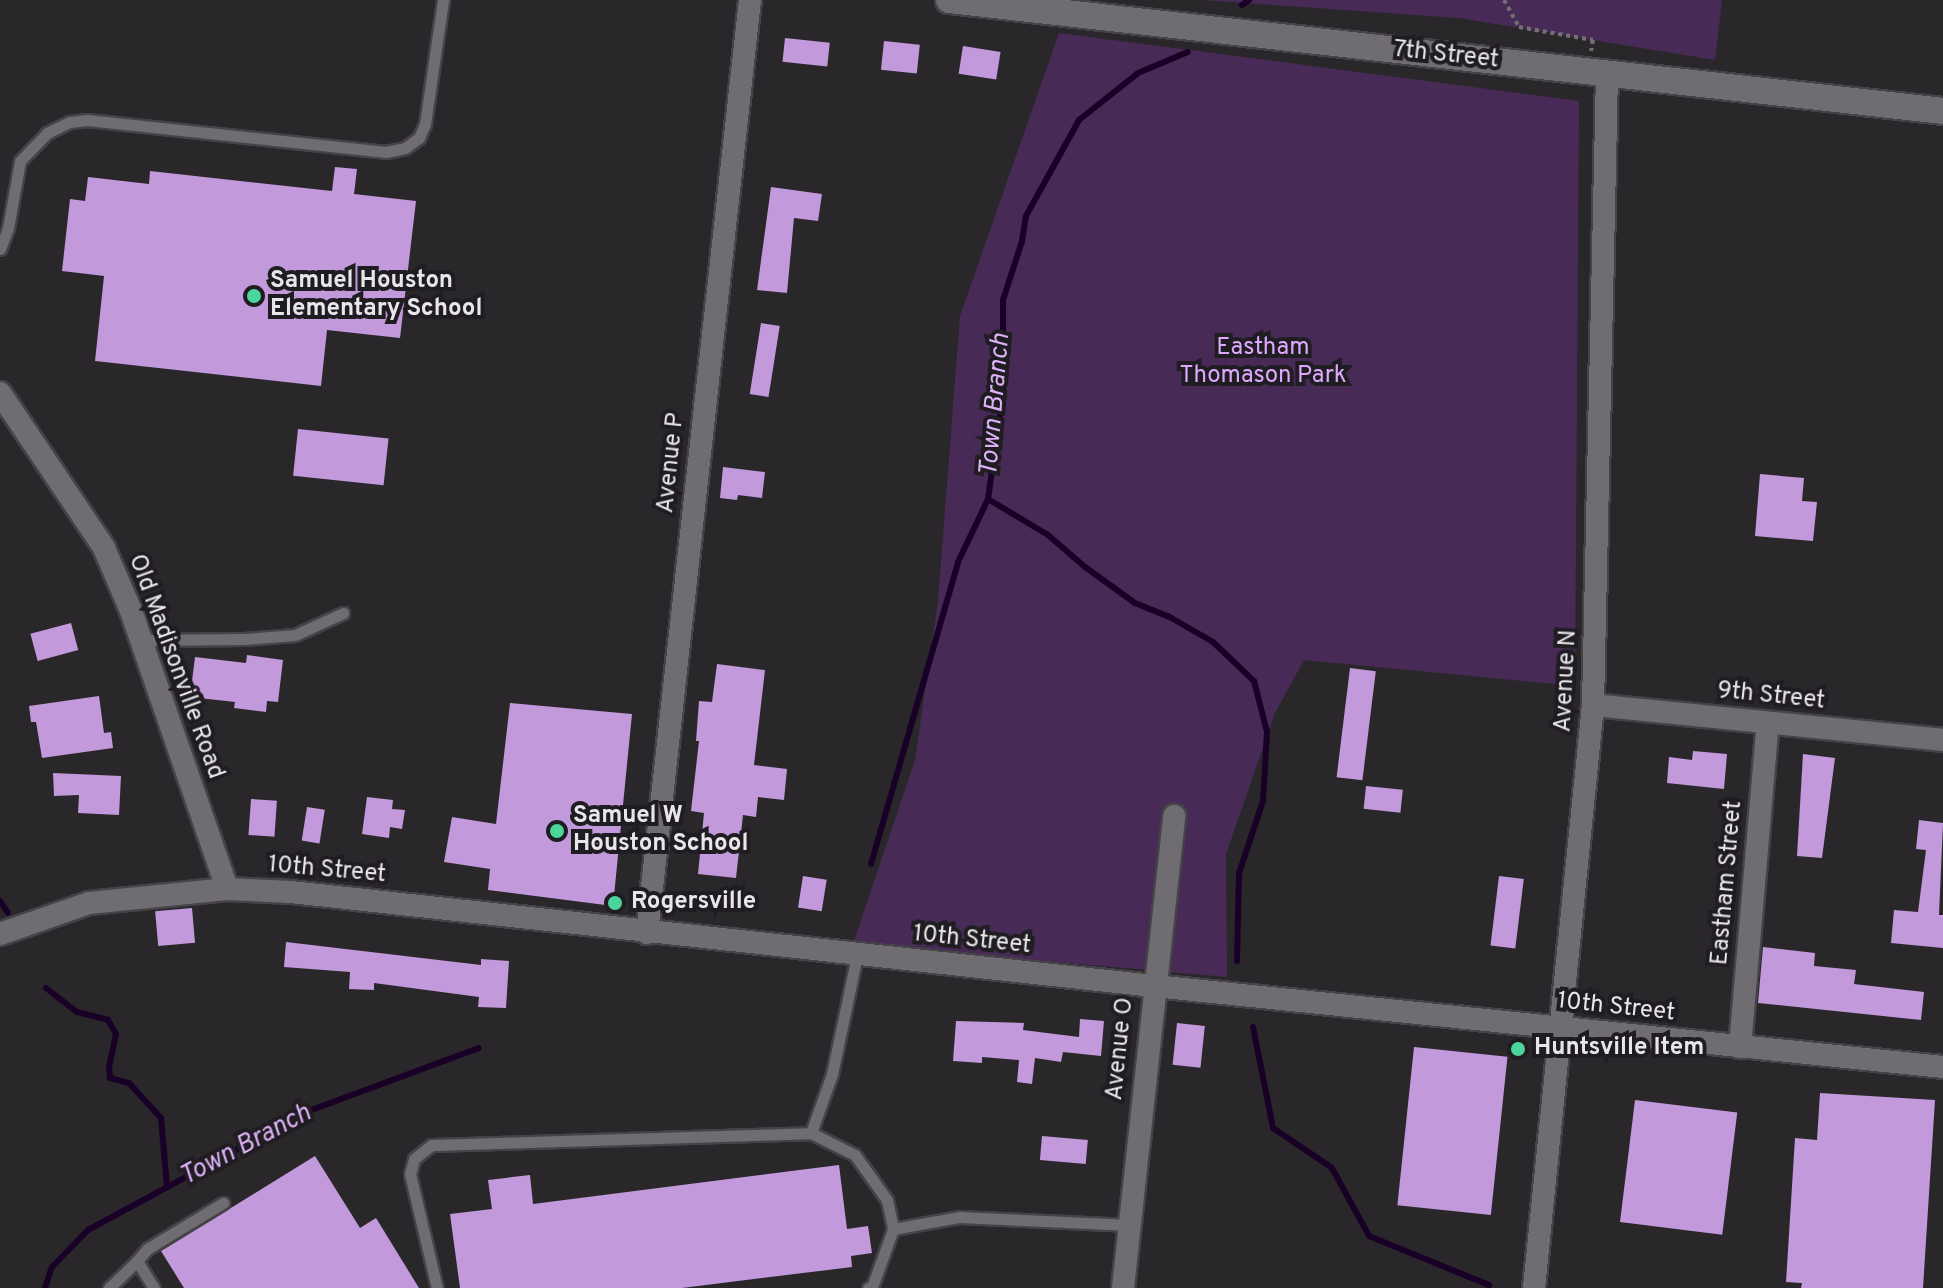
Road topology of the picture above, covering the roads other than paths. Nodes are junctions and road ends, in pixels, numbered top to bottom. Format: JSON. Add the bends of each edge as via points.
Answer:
{"nodes":[{"id":1,"x":443,"y":0,"type":"edge"},
{"id":2,"x":750,"y":0,"type":"edge"},
{"id":3,"x":949,"y":0,"type":"edge"},
{"id":4,"x":1598,"y":73,"type":"junction"},
{"id":5,"x":1943,"y":111,"type":"edge"},
{"id":6,"x":0,"y":249,"type":"edge"},
{"id":7,"x":0,"y":393,"type":"edge"},
{"id":8,"x":343,"y":613,"type":"dead end"},
{"id":9,"x":141,"y":640,"type":"junction"},
{"id":10,"x":1593,"y":705,"type":"junction"},
{"id":11,"x":1768,"y":723,"type":"junction"},
{"id":12,"x":1943,"y":740,"type":"edge"},
{"id":13,"x":1174,"y":816,"type":"dead end"},
{"id":14,"x":227,"y":889,"type":"junction"},
{"id":15,"x":647,"y":933,"type":"junction"},
{"id":16,"x":0,"y":934,"type":"edge"},
{"id":17,"x":857,"y":955,"type":"junction"},
{"id":18,"x":1154,"y":986,"type":"junction"},
{"id":19,"x":1559,"y":1029,"type":"junction"},
{"id":20,"x":1740,"y":1047,"type":"junction"},
{"id":21,"x":1943,"y":1067,"type":"edge"},
{"id":22,"x":811,"y":1133,"type":"junction"},
{"id":23,"x":223,"y":1203,"type":"dead end"},
{"id":24,"x":1130,"y":1225,"type":"junction"},
{"id":25,"x":893,"y":1229,"type":"junction"},
{"id":26,"x":137,"y":1261,"type":"junction"},
{"id":27,"x":109,"y":1288,"type":"edge"},
{"id":28,"x":154,"y":1288,"type":"edge"},
{"id":29,"x":437,"y":1288,"type":"edge"},
{"id":30,"x":868,"y":1288,"type":"edge"},
{"id":31,"x":1123,"y":1288,"type":"edge"},
{"id":32,"x":1534,"y":1288,"type":"edge"}],
"edges":[{"from":1,"to":6,"type":"lane","via":[[425,124],[419,138],[405,148],[386,152],[70,122],[47,133],[20,161]]},
{"from":2,"to":15,"type":"street","name":"Avenue P"},
{"from":3,"to":4,"type":"street","name":"7th Street"},
{"from":4,"to":5,"type":"street","name":"7th Street"},
{"from":4,"to":10,"type":"street","name":"Avenue N"},
{"from":7,"to":9,"type":"street","name":"Old Madisonville Road","via":[[104,548]]},
{"from":8,"to":9,"type":"lane","via":[[295,635]]},
{"from":9,"to":14,"type":"street","name":"Old Madisonville Road"},
{"from":10,"to":11,"type":"street","name":"9th Street"},
{"from":10,"to":19,"type":"street","name":"Avenue N"},
{"from":11,"to":12,"type":"street","name":"9th Street"},
{"from":11,"to":20,"type":"street","name":"Eastham Street"},
{"from":13,"to":18,"type":"street","name":"Avenue O"},
{"from":14,"to":15,"type":"street","name":"10th Street"},
{"from":14,"to":16,"type":"street","name":"10th Street","via":[[89,903]]},
{"from":15,"to":17,"type":"street","name":"10th Street"},
{"from":17,"to":18,"type":"street","name":"10th Street"},
{"from":17,"to":22,"type":"lane","via":[[832,1074]]},
{"from":18,"to":19,"type":"street","name":"10th Street"},
{"from":18,"to":24,"type":"street","name":"Avenue O"},
{"from":19,"to":20,"type":"street","name":"10th Street"},
{"from":19,"to":32,"type":"street","name":"Avenue N"},
{"from":20,"to":21,"type":"street","name":"10th Street"},
{"from":22,"to":25,"type":"lane","via":[[855,1155],[887,1200]]},
{"from":22,"to":29,"type":"lane","via":[[431,1145],[414,1159],[410,1174]]},
{"from":23,"to":26,"type":"lane","via":[[147,1249]]},
{"from":24,"to":25,"type":"lane","via":[[960,1217]]},
{"from":24,"to":31,"type":"street","name":"Avenue O"},
{"from":25,"to":30,"type":"lane"},
{"from":26,"to":27,"type":"lane"},
{"from":26,"to":28,"type":"lane"}]}
